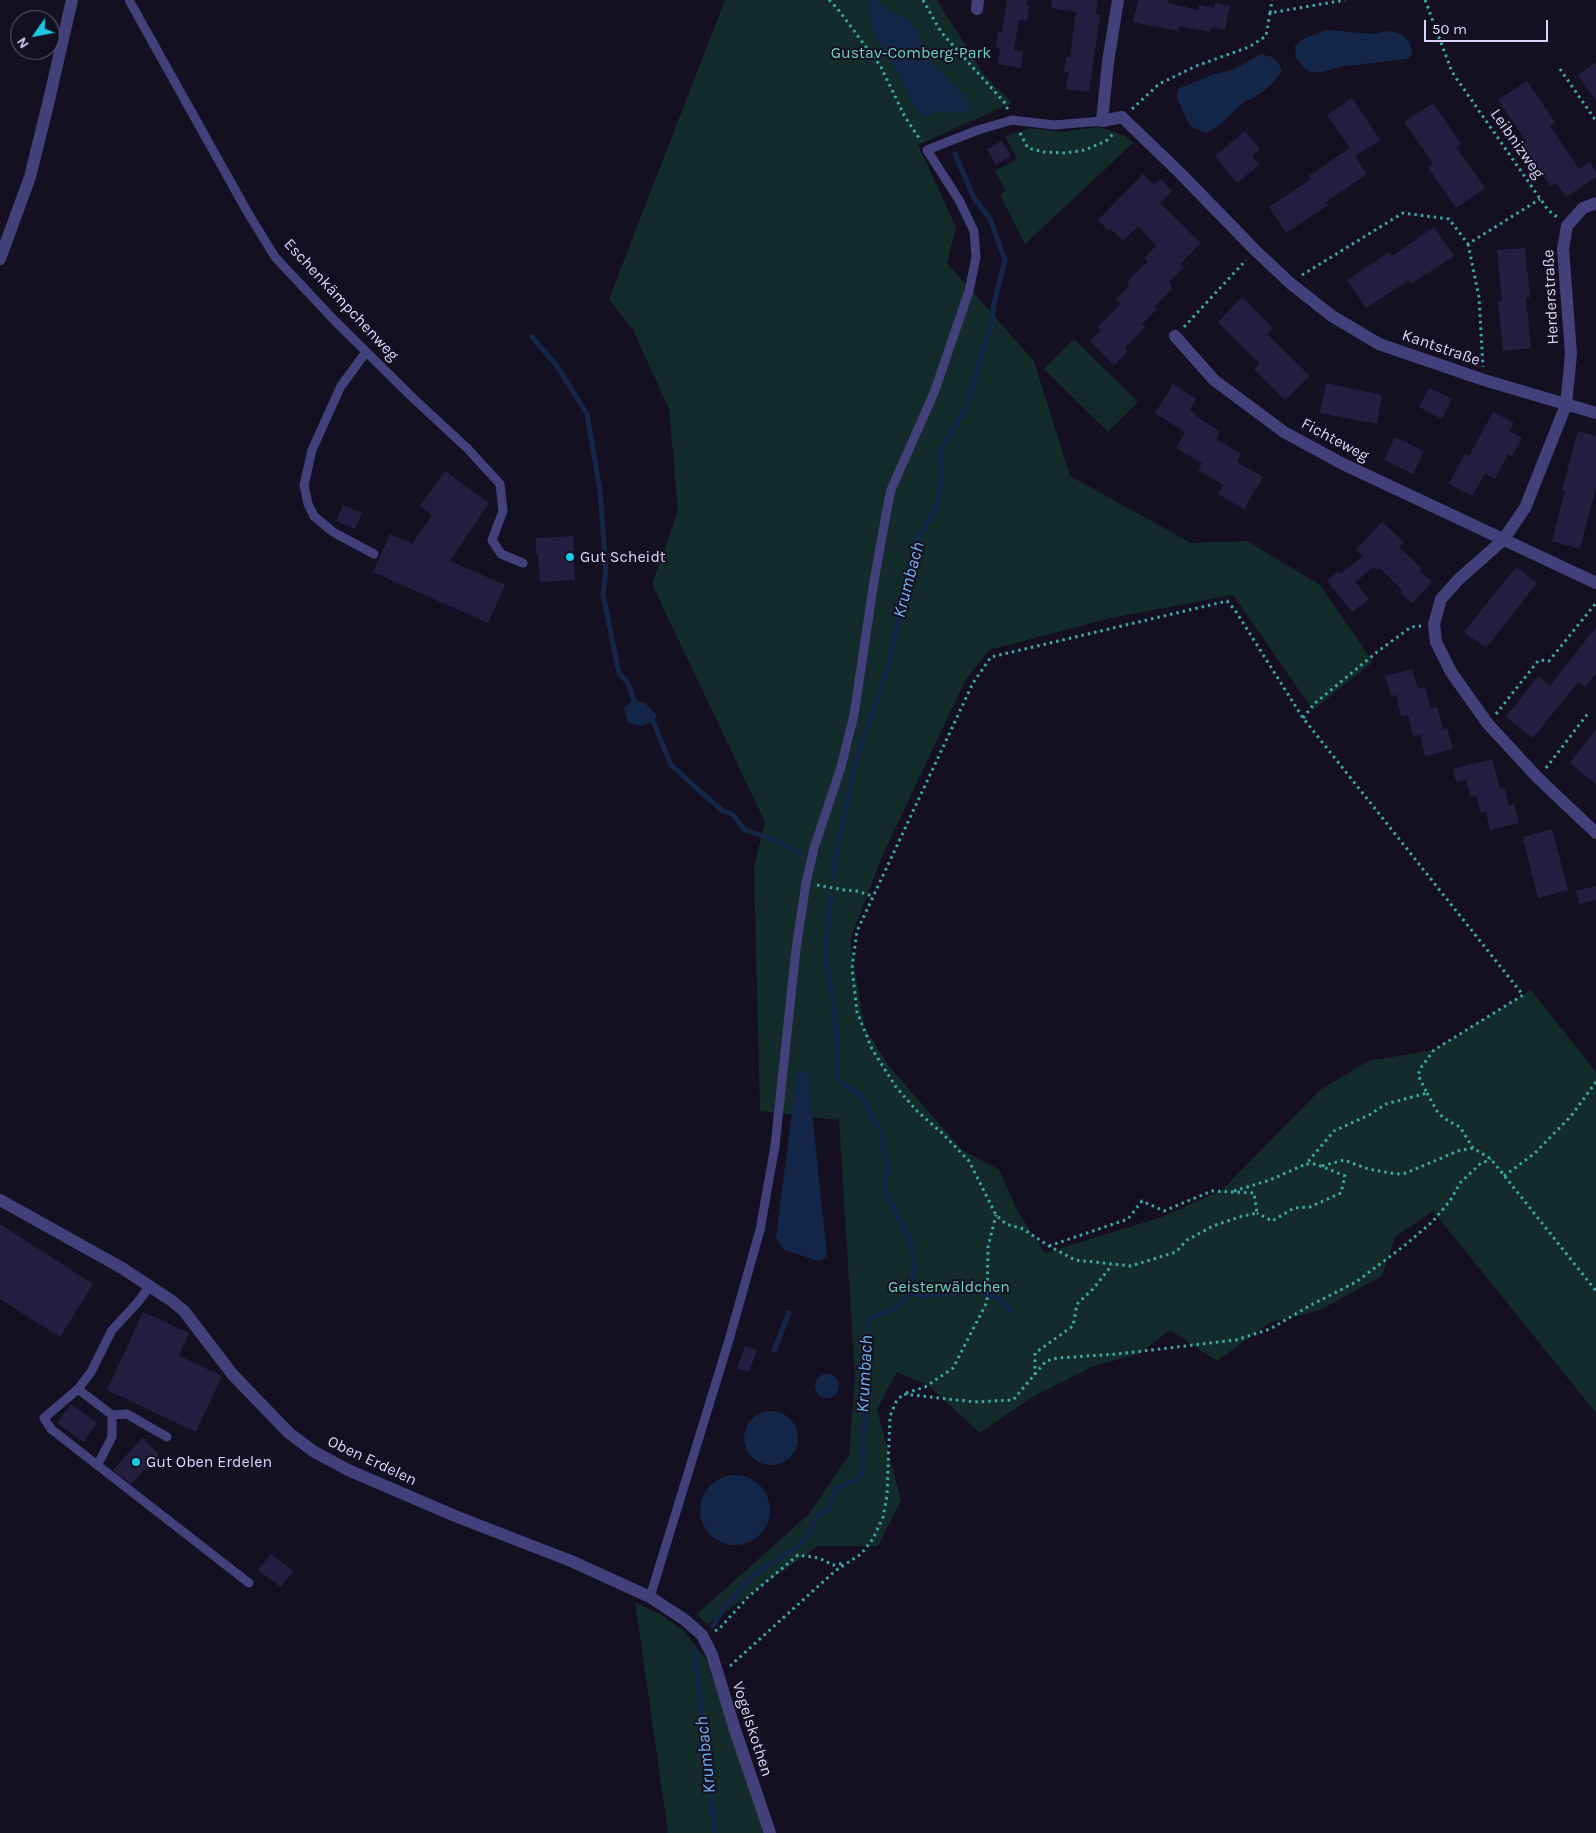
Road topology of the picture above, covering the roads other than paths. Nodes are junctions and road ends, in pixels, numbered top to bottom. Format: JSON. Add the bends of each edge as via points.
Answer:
{"nodes":[{"id":1,"x":72,"y":0,"type":"edge"},
{"id":2,"x":129,"y":0,"type":"edge"},
{"id":3,"x":1118,"y":0,"type":"edge"},
{"id":4,"x":1102,"y":121,"type":"junction"},
{"id":5,"x":1596,"y":203,"type":"edge"},
{"id":6,"x":0,"y":258,"type":"edge"},
{"id":7,"x":1175,"y":336,"type":"dead end"},
{"id":8,"x":366,"y":352,"type":"junction"},
{"id":9,"x":1566,"y":405,"type":"junction"},
{"id":10,"x":1596,"y":413,"type":"edge"},
{"id":11,"x":1503,"y":540,"type":"junction"},
{"id":12,"x":374,"y":554,"type":"dead end"},
{"id":13,"x":523,"y":564,"type":"dead end"},
{"id":14,"x":1596,"y":583,"type":"edge"},
{"id":15,"x":1596,"y":833,"type":"edge"},
{"id":16,"x":0,"y":1200,"type":"edge"},
{"id":17,"x":149,"y":1287,"type":"junction"},
{"id":18,"x":78,"y":1390,"type":"junction"},
{"id":19,"x":112,"y":1415,"type":"junction"},
{"id":20,"x":167,"y":1437,"type":"dead end"},
{"id":21,"x":98,"y":1464,"type":"junction"},
{"id":22,"x":248,"y":1583,"type":"dead end"},
{"id":23,"x":650,"y":1597,"type":"junction"},
{"id":24,"x":702,"y":1635,"type":"joint"},
{"id":25,"x":770,"y":1833,"type":"edge"}],
"edges":[{"from":1,"to":6,"type":"street","via":[[30,177]]},
{"from":2,"to":8,"type":"lane","name":"Eschenkämpchenweg","via":[[275,257]]},
{"from":3,"to":4,"type":"street"},
{"from":4,"to":9,"type":"street","name":"Kantstraße","via":[[1122,117],[1256,251],[1332,316],[1379,344]]},
{"from":4,"to":23,"type":"lane","via":[[1054,125],[1012,120],[927,150],[959,200],[974,231],[976,257],[969,291],[934,393],[891,490],[854,716],[842,768],[814,848],[806,882],[775,1146],[760,1230]]},
{"from":5,"to":9,"type":"street","name":"Herderstraße","via":[[1583,208],[1567,226],[1563,249],[1571,354]]},
{"from":7,"to":11,"type":"street","name":"Fichteweg","via":[[1214,380],[1284,432],[1343,464]]},
{"from":8,"to":12,"type":"lane","via":[[341,386],[312,450],[304,485],[314,516],[333,532]]},
{"from":8,"to":13,"type":"lane","name":"Eschenkämpchenweg","via":[[500,484],[503,512],[492,540],[501,554]]},
{"from":9,"to":10,"type":"street","name":"Kantstraße"},
{"from":9,"to":11,"type":"street","name":"Herderstraße","via":[[1525,508]]},
{"from":11,"to":14,"type":"street","name":"Fichteweg"},
{"from":11,"to":15,"type":"street","name":"Herderstraße","via":[[1441,599],[1434,624],[1436,642],[1451,672],[1488,724]]},
{"from":16,"to":17,"type":"street","name":"Oben Erdelen","via":[[122,1268]]},
{"from":17,"to":18,"type":"lane","via":[[112,1330]]},
{"from":17,"to":23,"type":"street","name":"Oben Erdelen","via":[[184,1311],[233,1375],[289,1433],[313,1451],[348,1470]]},
{"from":18,"to":19,"type":"lane"},
{"from":18,"to":21,"type":"lane","via":[[44,1418],[51,1429]]},
{"from":19,"to":20,"type":"lane","via":[[127,1414]]},
{"from":19,"to":21,"type":"lane","via":[[112,1437]]},
{"from":21,"to":22,"type":"lane"},
{"from":23,"to":24,"type":"street","name":"Oben Erdelen"},
{"from":24,"to":25,"type":"street","name":"Vogelskothen","via":[[712,1655]]}]}
